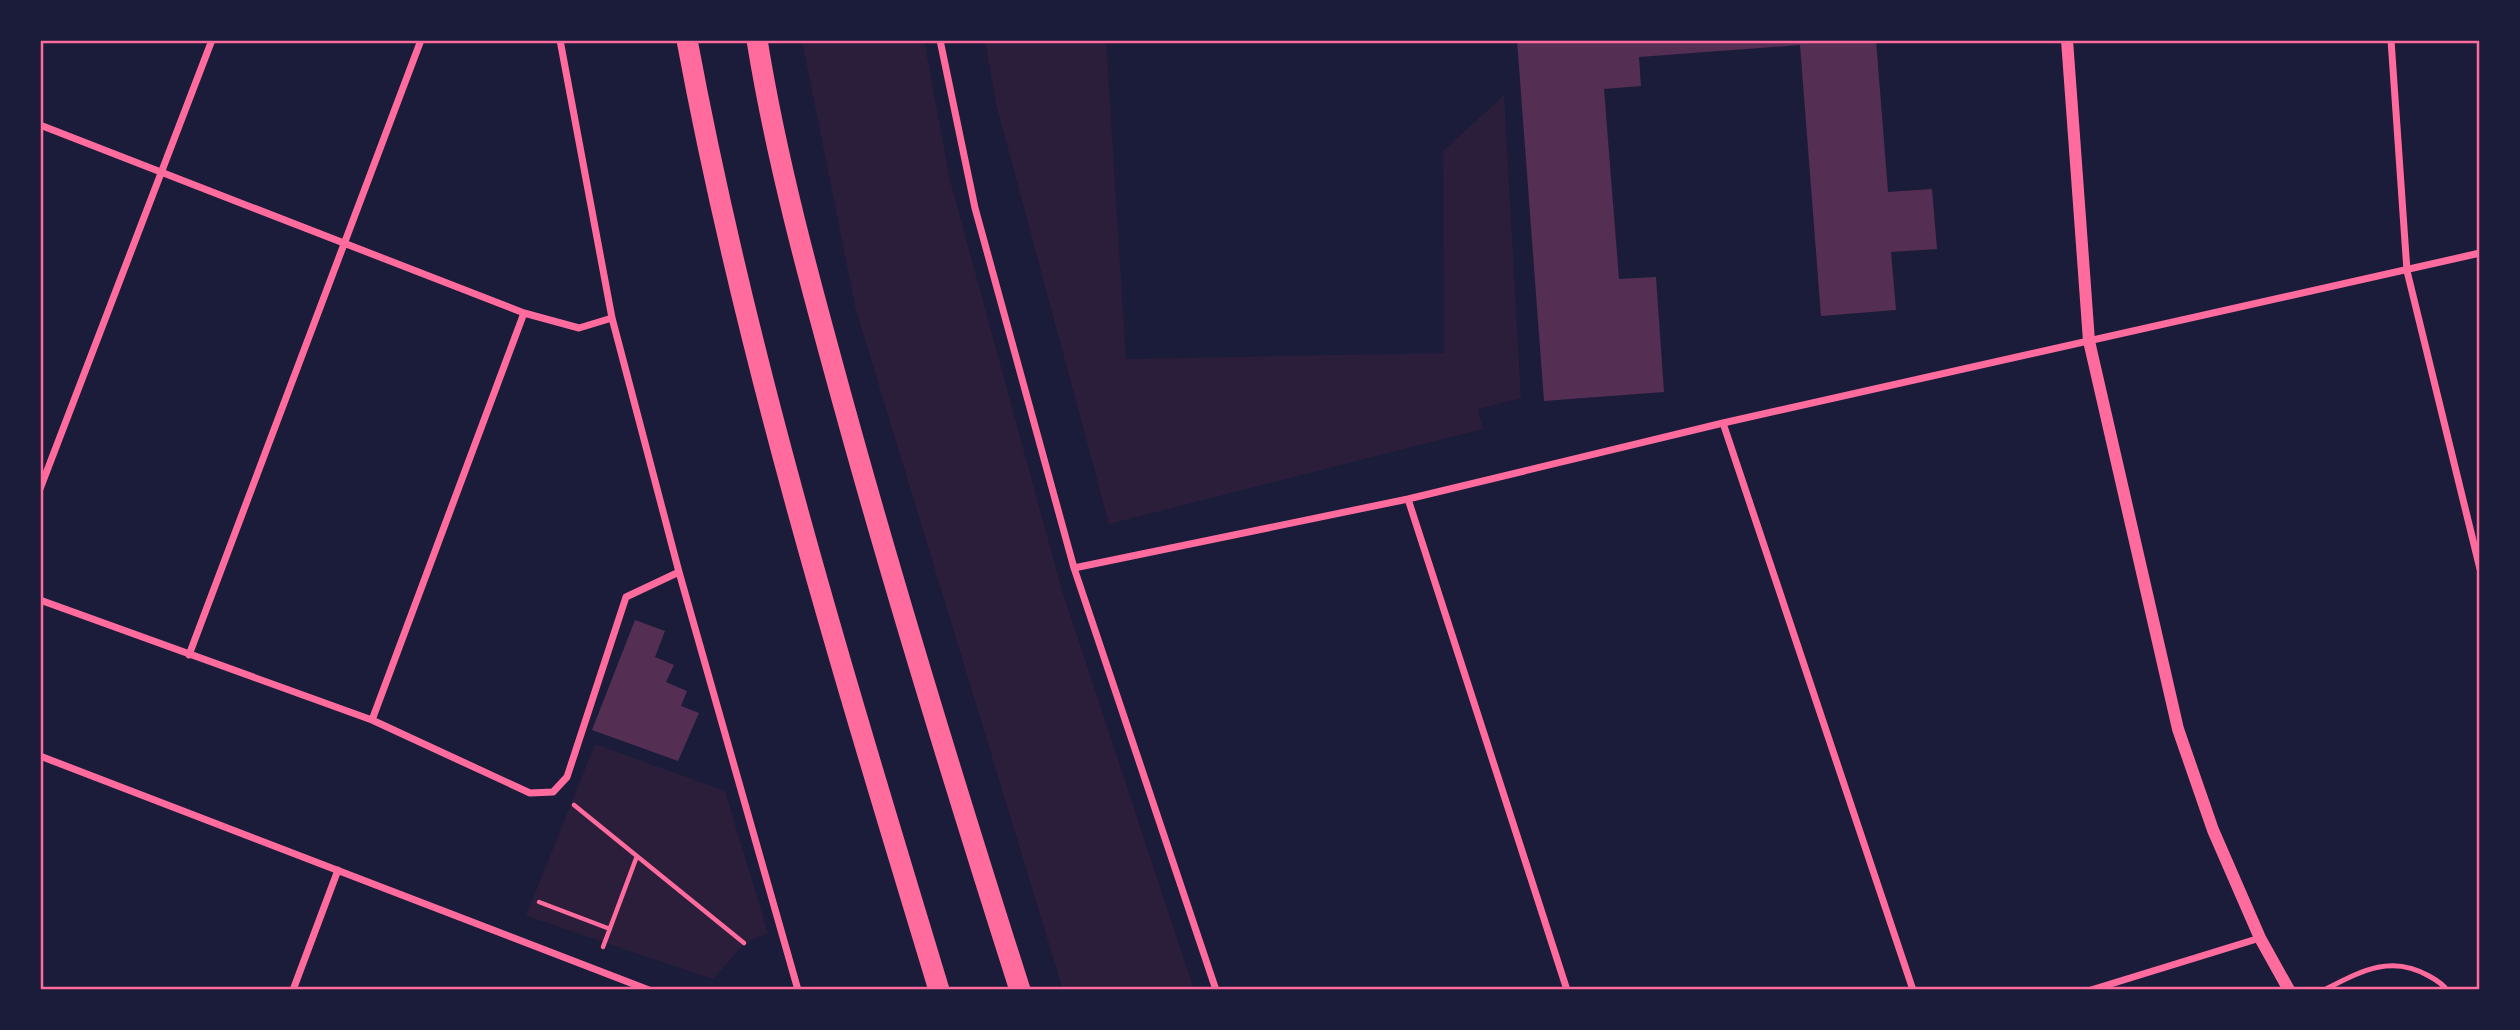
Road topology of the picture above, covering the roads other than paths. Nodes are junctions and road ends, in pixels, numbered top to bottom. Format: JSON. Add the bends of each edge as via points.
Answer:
{"nodes":[{"id":1,"x":212,"y":40,"type":"edge"},
{"id":2,"x":421,"y":40,"type":"edge"},
{"id":3,"x":560,"y":40,"type":"edge"},
{"id":4,"x":687,"y":40,"type":"edge"},
{"id":5,"x":757,"y":40,"type":"edge"},
{"id":6,"x":940,"y":40,"type":"edge"},
{"id":7,"x":2067,"y":40,"type":"edge"},
{"id":8,"x":2391,"y":40,"type":"edge"},
{"id":9,"x":40,"y":125,"type":"edge"},
{"id":10,"x":162,"y":169,"type":"junction"},
{"id":11,"x":343,"y":243,"type":"junction"},
{"id":12,"x":2480,"y":253,"type":"edge"},
{"id":13,"x":2407,"y":271,"type":"junction"},
{"id":14,"x":524,"y":313,"type":"junction"},
{"id":15,"x":612,"y":318,"type":"junction"},
{"id":16,"x":2090,"y":341,"type":"junction"},
{"id":17,"x":1723,"y":423,"type":"junction"},
{"id":18,"x":40,"y":489,"type":"edge"},
{"id":19,"x":1408,"y":499,"type":"junction"},
{"id":20,"x":1074,"y":568,"type":"junction"},
{"id":21,"x":2480,"y":569,"type":"edge"},
{"id":22,"x":679,"y":572,"type":"junction"},
{"id":23,"x":40,"y":600,"type":"edge"},
{"id":24,"x":189,"y":655,"type":"junction"},
{"id":25,"x":372,"y":720,"type":"junction"},
{"id":26,"x":40,"y":756,"type":"edge"},
{"id":27,"x":338,"y":870,"type":"junction"},
{"id":28,"x":2260,"y":937,"type":"junction"},
{"id":29,"x":293,"y":990,"type":"edge"},
{"id":30,"x":649,"y":990,"type":"edge"},
{"id":31,"x":798,"y":990,"type":"edge"},
{"id":32,"x":939,"y":990,"type":"edge"},
{"id":33,"x":1020,"y":990,"type":"edge"},
{"id":34,"x":1216,"y":990,"type":"edge"},
{"id":35,"x":1567,"y":990,"type":"edge"},
{"id":36,"x":1913,"y":990,"type":"edge"},
{"id":37,"x":2091,"y":990,"type":"edge"},
{"id":38,"x":2289,"y":990,"type":"edge"},
{"id":39,"x":2325,"y":990,"type":"edge"},
{"id":40,"x":2447,"y":990,"type":"edge"}],
"edges":[{"from":1,"to":10,"type":"street"},
{"from":2,"to":11,"type":"street"},
{"from":3,"to":15,"type":"street"},
{"from":4,"to":32,"type":"highway","via":[[720,207],[777,435]]},
{"from":5,"to":33,"type":"highway","via":[[767,101],[825,338],[879,535]]},
{"from":6,"to":20,"type":"street","via":[[975,208]]},
{"from":7,"to":16,"type":"street"},
{"from":8,"to":13,"type":"street"},
{"from":9,"to":10,"type":"street"},
{"from":10,"to":11,"type":"street"},
{"from":10,"to":18,"type":"street"},
{"from":11,"to":14,"type":"street"},
{"from":11,"to":24,"type":"street"},
{"from":12,"to":13,"type":"street"},
{"from":13,"to":16,"type":"street"},
{"from":13,"to":21,"type":"street"},
{"from":14,"to":15,"type":"street","via":[[579,328]]},
{"from":14,"to":25,"type":"street"},
{"from":15,"to":22,"type":"street"},
{"from":16,"to":17,"type":"street"},
{"from":16,"to":28,"type":"street","via":[[2178,729],[2213,830]]},
{"from":17,"to":19,"type":"street"},
{"from":17,"to":36,"type":"street"},
{"from":19,"to":20,"type":"street"},
{"from":19,"to":35,"type":"street"},
{"from":20,"to":34,"type":"street"},
{"from":22,"to":25,"type":"street","via":[[626,597],[567,777],[553,792],[530,793]]},
{"from":22,"to":31,"type":"street"},
{"from":23,"to":24,"type":"street"},
{"from":24,"to":25,"type":"street"},
{"from":26,"to":27,"type":"street"},
{"from":27,"to":29,"type":"street"},
{"from":27,"to":30,"type":"street"},
{"from":28,"to":37,"type":"street"},
{"from":28,"to":38,"type":"street"},
{"from":39,"to":40,"type":"lane","via":[[2354,974],[2395,963],[2417,970]]}]}
